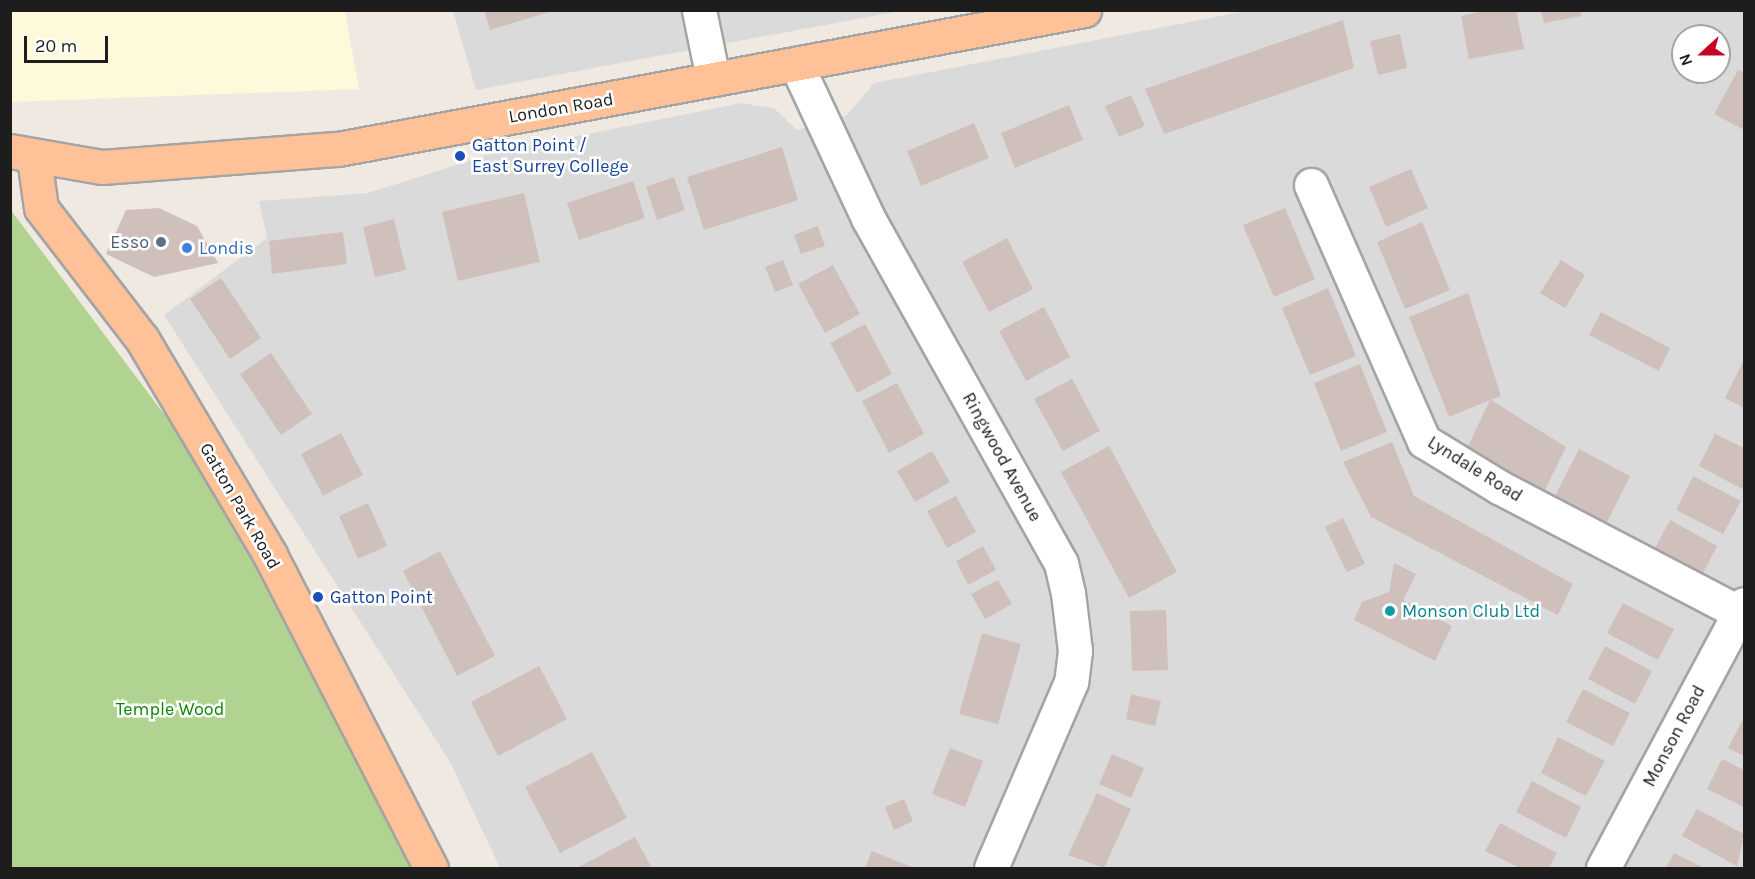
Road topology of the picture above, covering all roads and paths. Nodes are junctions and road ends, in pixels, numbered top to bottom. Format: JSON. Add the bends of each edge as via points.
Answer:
{"nodes":[{"id":1,"x":699,"y":10,"type":"edge"},
{"id":2,"x":1084,"y":10,"type":"edge"},
{"id":3,"x":795,"y":64,"type":"junction"},
{"id":4,"x":713,"y":80,"type":"junction"},
{"id":5,"x":22,"y":154,"type":"edge"},
{"id":6,"x":1311,"y":185,"type":"dead end"},
{"id":7,"x":1742,"y":608,"type":"edge"},
{"id":8,"x":431,"y":868,"type":"edge"},
{"id":9,"x":992,"y":868,"type":"edge"},
{"id":10,"x":1603,"y":868,"type":"edge"}],
"edges":[{"from":1,"to":4,"type":"street"},
{"from":2,"to":3,"type":"main road","name":"London Road"},
{"from":3,"to":4,"type":"main road","name":"London Road"},
{"from":3,"to":9,"type":"street","name":"Ringwood Avenue","via":[[868,218],[1061,563],[1066,583],[1075,651],[1071,682]]},
{"from":4,"to":5,"type":"main road","name":"London Road","via":[[338,149],[257,159],[102,167]]},
{"from":5,"to":8,"type":"main road","name":"Gatton Park Road","via":[[41,208],[142,339],[270,555]]},
{"from":6,"to":7,"type":"street","name":"Lyndale Road","via":[[1424,441],[1499,487]]},
{"from":7,"to":10,"type":"street","name":"Monson Road"}]}
